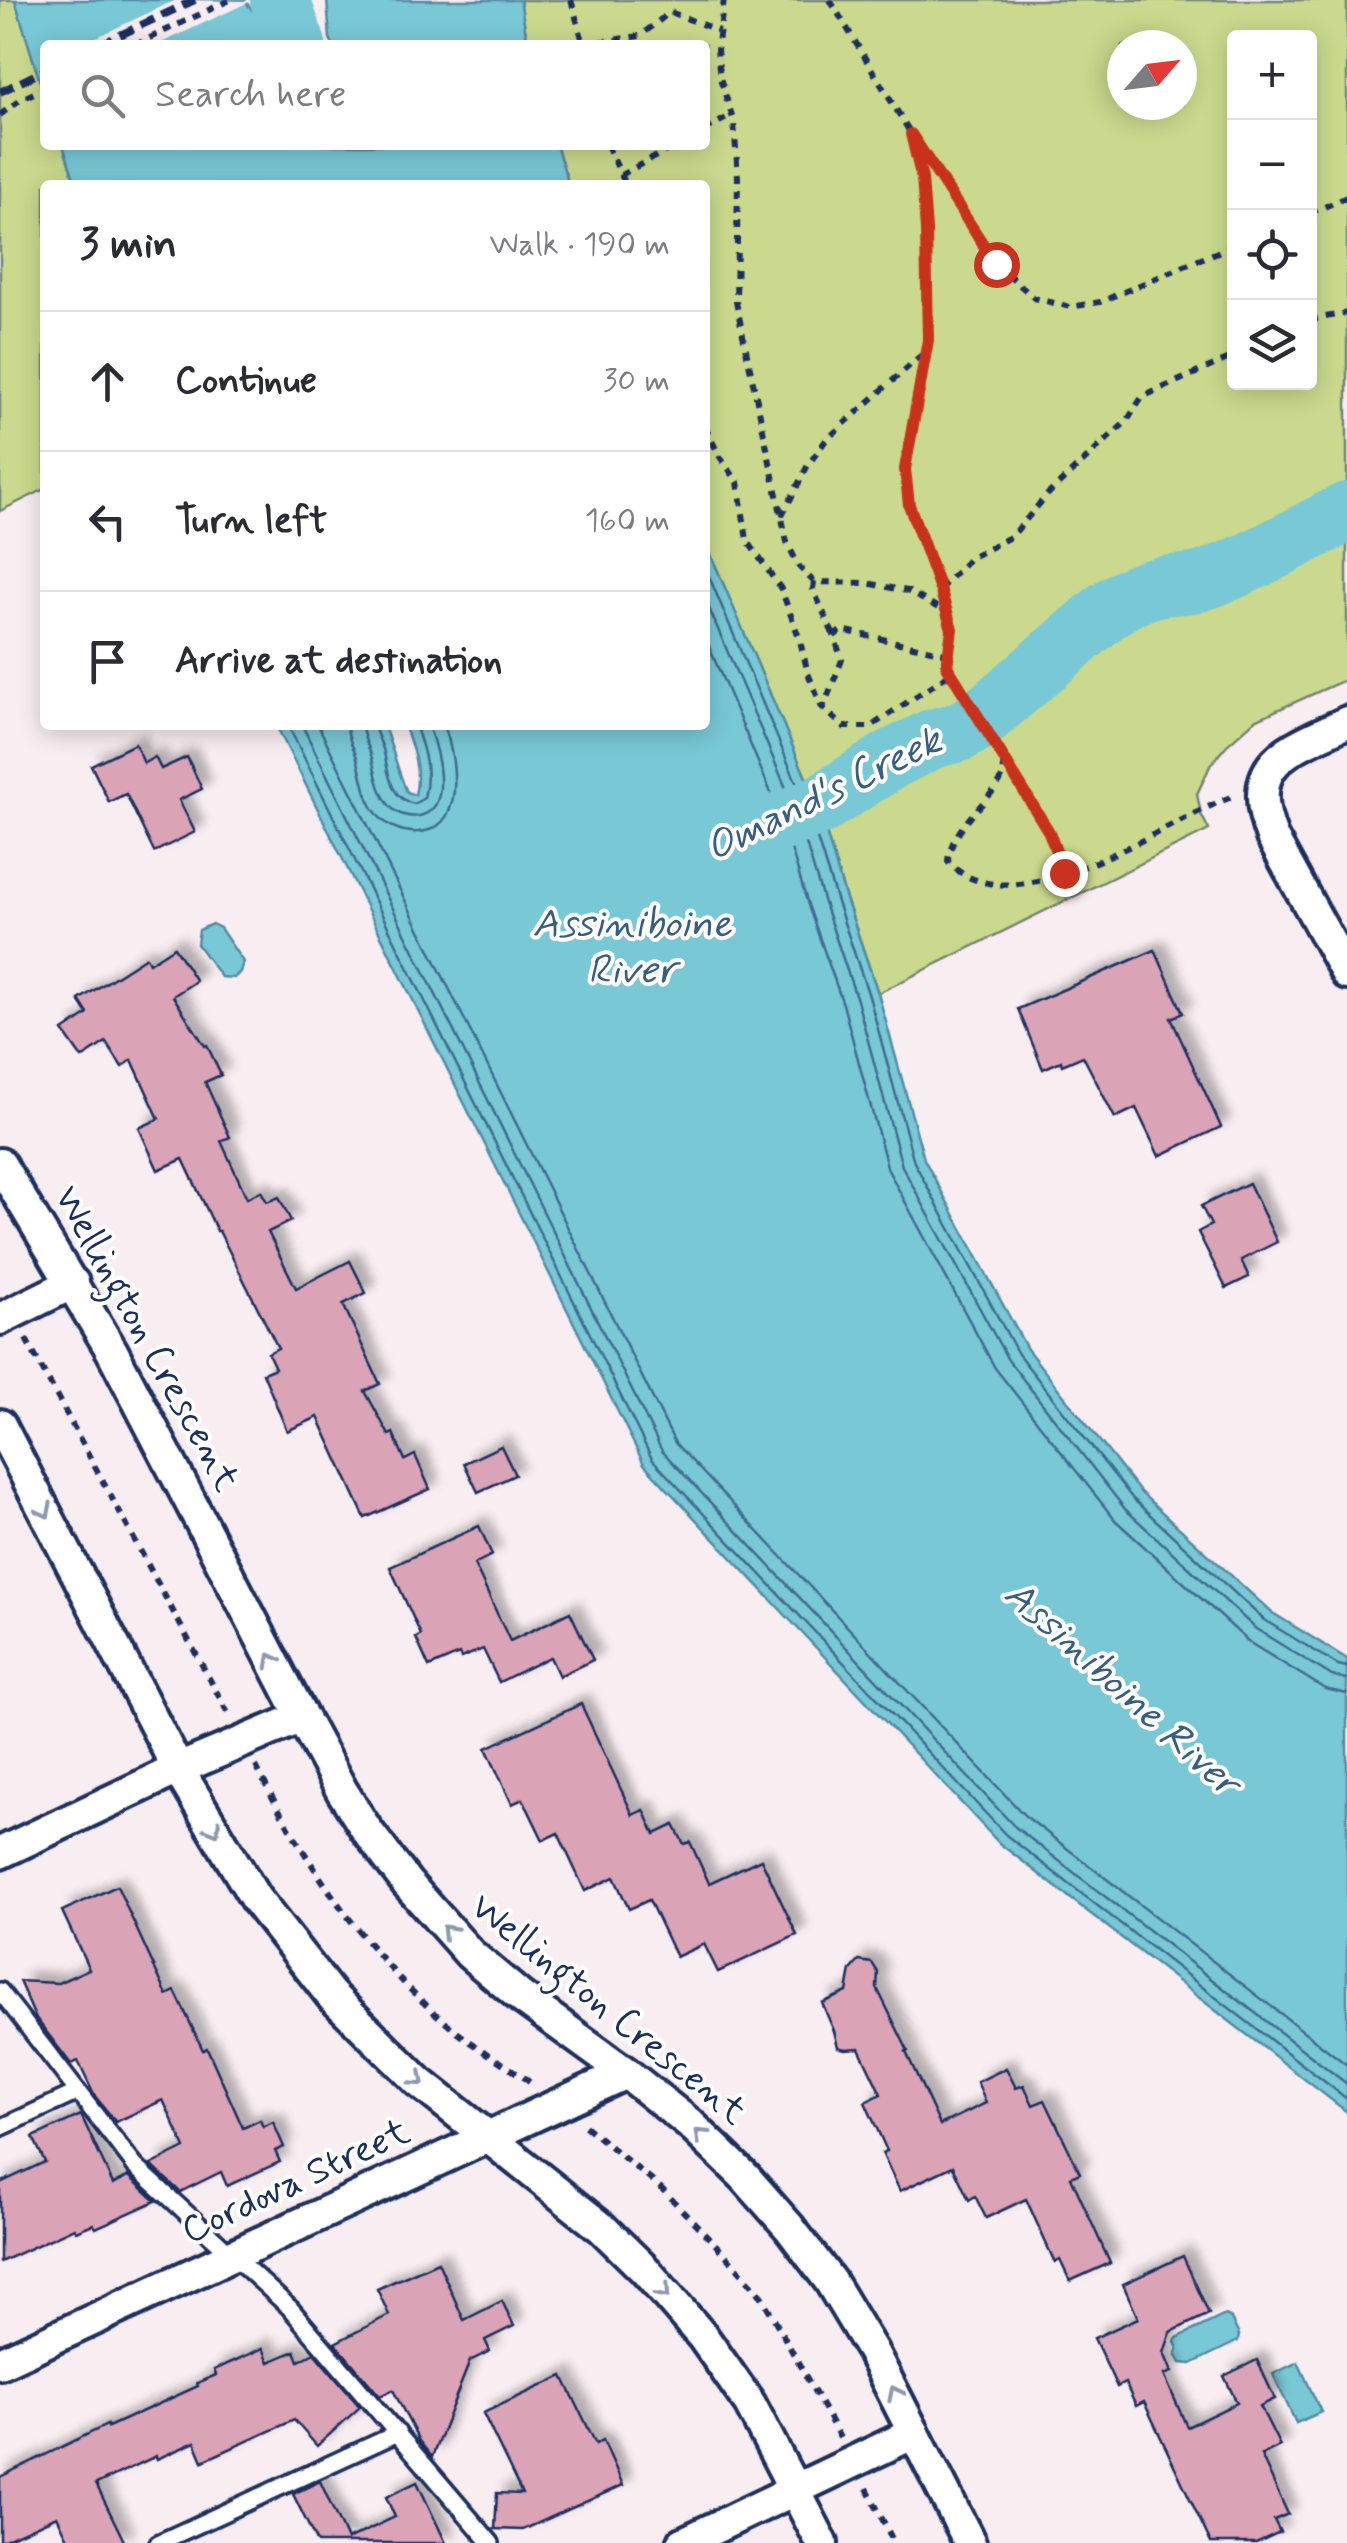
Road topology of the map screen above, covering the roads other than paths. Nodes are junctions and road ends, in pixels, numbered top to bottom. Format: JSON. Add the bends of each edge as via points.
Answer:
{"nodes":[{"id":1,"x":1347,"y":722,"type":"edge"},
{"id":2,"x":1347,"y":974,"type":"edge"},
{"id":3,"x":0,"y":1164,"type":"edge"},
{"id":4,"x":74,"y":1283,"type":"junction"},
{"id":5,"x":0,"y":1319,"type":"edge"},
{"id":6,"x":0,"y":1425,"type":"edge"},
{"id":7,"x":302,"y":1718,"type":"junction"},
{"id":8,"x":178,"y":1769,"type":"junction"},
{"id":9,"x":0,"y":1853,"type":"edge"},
{"id":10,"x":0,"y":1991,"type":"edge"},
{"id":11,"x":626,"y":2073,"type":"junction"},
{"id":12,"x":78,"y":2092,"type":"junction"},
{"id":13,"x":0,"y":2128,"type":"edge"},
{"id":14,"x":489,"y":2136,"type":"junction"},
{"id":15,"x":234,"y":2255,"type":"junction"},
{"id":16,"x":0,"y":2364,"type":"edge"},
{"id":17,"x":398,"y":2433,"type":"junction"},
{"id":18,"x":914,"y":2433,"type":"junction"},
{"id":19,"x":796,"y":2490,"type":"junction"},
{"id":20,"x":158,"y":2543,"type":"edge"},
{"id":21,"x":491,"y":2543,"type":"edge"},
{"id":22,"x":683,"y":2543,"type":"edge"},
{"id":23,"x":822,"y":2543,"type":"edge"},
{"id":24,"x":970,"y":2543,"type":"edge"}],
"edges":[{"from":1,"to":2,"type":"street","via":[[1287,752],[1270,767],[1262,787],[1272,836]]},
{"from":3,"to":4,"type":"street","name":"Wellington Crescent"},
{"from":4,"to":5,"type":"street"},
{"from":7,"to":4,"type":"street","name":"Wellington Crescent","one_way":true},
{"from":6,"to":8,"type":"street","one_way":true},
{"from":7,"to":8,"type":"street"},
{"from":11,"to":7,"type":"street","name":"Wellington Crescent","one_way":true,"via":[[501,1982],[444,1926],[366,1829]]},
{"from":8,"to":9,"type":"street"},
{"from":8,"to":14,"type":"street","one_way":true,"via":[[255,1898],[332,1995],[419,2082]]},
{"from":10,"to":12,"type":"lane"},
{"from":11,"to":14,"type":"street","name":"Cordova Street"},
{"from":18,"to":11,"type":"street","name":"Wellington Crescent","one_way":true,"via":[[848,2310],[798,2239],[713,2146]]},
{"from":12,"to":13,"type":"lane"},
{"from":12,"to":15,"type":"lane","via":[[136,2166]]},
{"from":14,"to":15,"type":"street","name":"Cordova Street"},
{"from":14,"to":19,"type":"street","one_way":true,"via":[[602,2228],[680,2310],[742,2392]]},
{"from":15,"to":16,"type":"street","name":"Cordova Street"},
{"from":15,"to":17,"type":"lane","via":[[290,2308]]},
{"from":17,"to":20,"type":"lane"},
{"from":17,"to":21,"type":"lane"},
{"from":18,"to":19,"type":"street"},
{"from":18,"to":24,"type":"street","name":"Wellington Crescent"},
{"from":19,"to":22,"type":"street"},
{"from":19,"to":23,"type":"street"}]}
